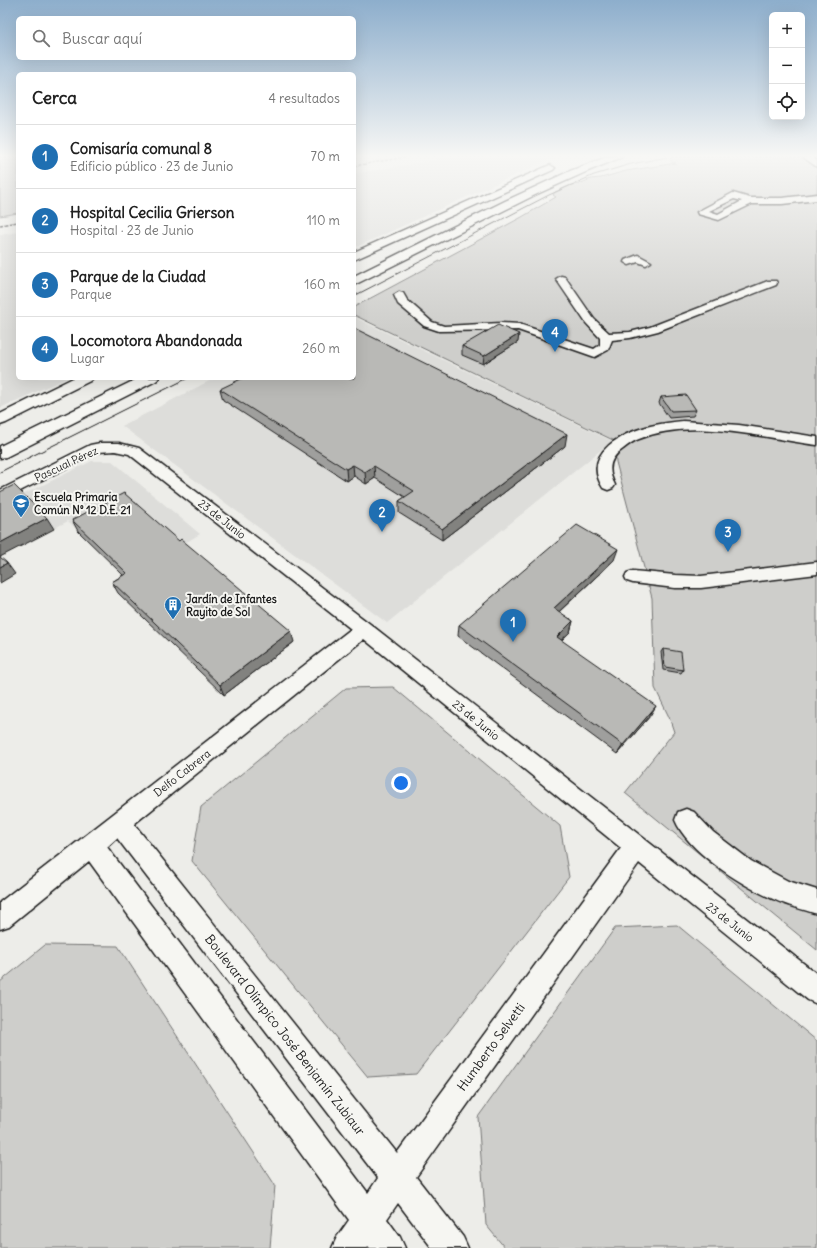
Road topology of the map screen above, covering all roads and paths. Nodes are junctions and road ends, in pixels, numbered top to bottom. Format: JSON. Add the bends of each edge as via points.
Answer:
{"nodes":[{"id":1,"x":445,"y":215,"type":"edge"},
{"id":2,"x":486,"y":215,"type":"edge"},
{"id":3,"x":356,"y":255,"type":"edge"},
{"id":4,"x":629,"y":262,"type":"dead end"},
{"id":5,"x":646,"y":262,"type":"dead end"},
{"id":6,"x":561,"y":279,"type":"dead end"},
{"id":7,"x":356,"y":280,"type":"edge"},
{"id":8,"x":772,"y":283,"type":"dead end"},
{"id":9,"x":399,"y":295,"type":"dead end"},
{"id":10,"x":606,"y":337,"type":"junction"},
{"id":11,"x":81,"y":380,"type":"edge"},
{"id":12,"x":148,"y":380,"type":"edge"},
{"id":13,"x":0,"y":420,"type":"edge"},
{"id":14,"x":817,"y":441,"type":"edge"},
{"id":15,"x":134,"y":450,"type":"joint"},
{"id":16,"x":0,"y":452,"type":"edge"},
{"id":17,"x":608,"y":485,"type":"dead end"},
{"id":18,"x":0,"y":496,"type":"edge"},
{"id":19,"x":817,"y":568,"type":"edge"},
{"id":20,"x":633,"y":577,"type":"dead end"},
{"id":21,"x":364,"y":629,"type":"junction"},
{"id":22,"x":686,"y":820,"type":"dead end"},
{"id":23,"x":119,"y":823,"type":"junction"},
{"id":24,"x":91,"y":845,"type":"junction"},
{"id":25,"x":636,"y":848,"type":"junction"},
{"id":26,"x":817,"y":902,"type":"edge"},
{"id":27,"x":0,"y":917,"type":"edge"},
{"id":28,"x":817,"y":991,"type":"edge"},
{"id":29,"x":397,"y":1178,"type":"junction"},
{"id":30,"x":368,"y":1220,"type":"junction"},
{"id":31,"x":348,"y":1248,"type":"edge"},
{"id":32,"x":389,"y":1248,"type":"edge"},
{"id":33,"x":452,"y":1248,"type":"edge"}],
"edges":[{"from":1,"to":3,"type":"main road"},
{"from":2,"to":7,"type":"main road"},
{"from":4,"to":5,"type":"street","via":[[638,258]]},
{"from":6,"to":10,"type":"street","via":[[590,321]]},
{"from":8,"to":10,"type":"street","via":[[654,329]]},
{"from":9,"to":10,"type":"street","via":[[402,302],[428,324],[443,329],[519,327],[595,353],[606,346]]},
{"from":11,"to":13,"type":"main road"},
{"from":12,"to":16,"type":"main road"},
{"from":14,"to":17,"type":"street","via":[[689,424],[648,430],[624,441],[608,454],[602,467]]},
{"from":15,"to":18,"type":"street","name":"Pascual Pérez","via":[[122,446],[96,448]]},
{"from":15,"to":21,"type":"street","name":"23 de Junio"},
{"from":19,"to":20,"type":"street","via":[[742,579],[700,582]]},
{"from":21,"to":23,"type":"street","name":"Delfo Cabrera"},
{"from":21,"to":25,"type":"street","name":"23 de Junio"},
{"from":22,"to":26,"type":"street","via":[[696,833],[738,866],[782,891]]},
{"from":23,"to":24,"type":"street","name":"Delfo Cabrera"},
{"from":23,"to":29,"type":"street","name":"Boulevard Olímpico José Benjamín Zubiaur"},
{"from":24,"to":27,"type":"street","name":"Delfo Cabrera"},
{"from":24,"to":30,"type":"street"},
{"from":25,"to":28,"type":"street","name":"23 de Junio"},
{"from":25,"to":29,"type":"street","name":"Humberto Selvetti"},
{"from":29,"to":30,"type":"street","name":"Humberto Selvetti"},
{"from":29,"to":33,"type":"street","name":"Boulevard Olímpico José Benjamín Zubiaur"},
{"from":30,"to":31,"type":"street","name":"Humberto Selvetti"},
{"from":30,"to":32,"type":"street"}]}
